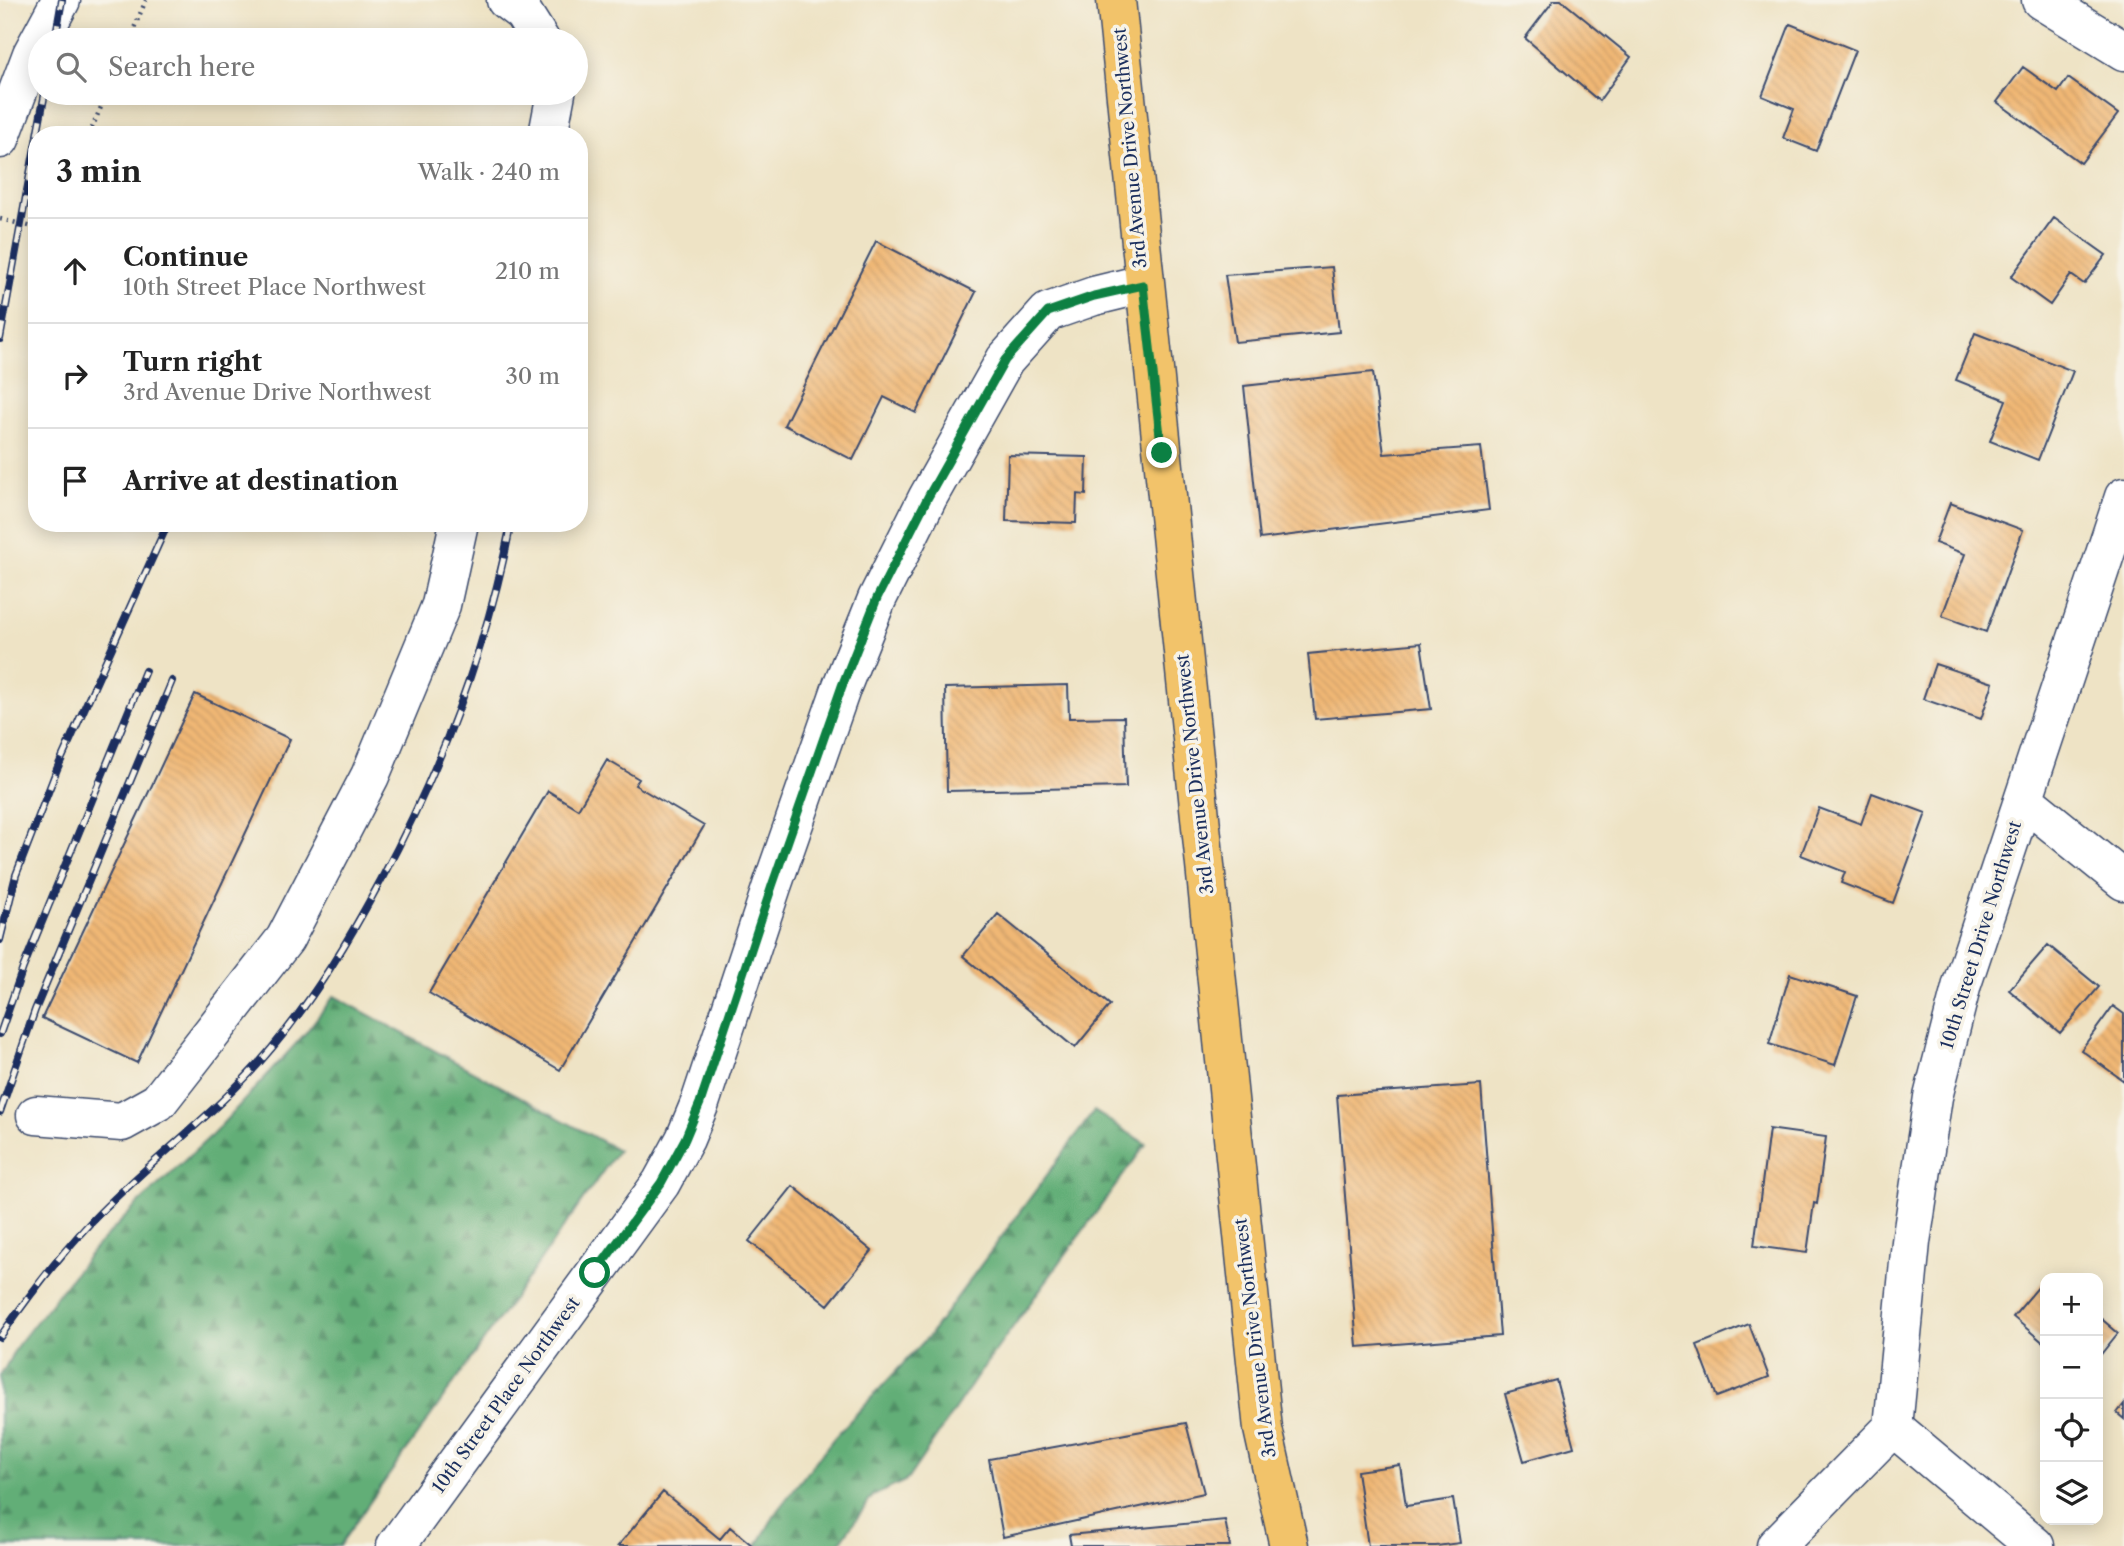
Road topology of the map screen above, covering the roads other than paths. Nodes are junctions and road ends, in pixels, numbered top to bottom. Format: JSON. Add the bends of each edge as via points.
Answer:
{"nodes":[{"id":1,"x":506,"y":0,"type":"edge"},
{"id":2,"x":1116,"y":0,"type":"edge"},
{"id":3,"x":2040,"y":0,"type":"edge"},
{"id":4,"x":57,"y":3,"type":"edge"},
{"id":5,"x":34,"y":28,"type":"edge"},
{"id":6,"x":532,"y":28,"type":"edge"},
{"id":7,"x":28,"y":35,"type":"edge"},
{"id":8,"x":16,"y":48,"type":"edge"},
{"id":9,"x":2124,"y":51,"type":"edge"},
{"id":10,"x":553,"y":105,"type":"edge"},
{"id":11,"x":550,"y":126,"type":"edge"},
{"id":12,"x":0,"y":139,"type":"edge"},
{"id":13,"x":1143,"y":285,"type":"junction"},
{"id":14,"x":2124,"y":497,"type":"edge"},
{"id":15,"x":457,"y":532,"type":"edge"},
{"id":16,"x":2024,"y":800,"type":"junction"},
{"id":17,"x":2124,"y":881,"type":"edge"},
{"id":18,"x":36,"y":1115,"type":"dead end"},
{"id":19,"x":1893,"y":1427,"type":"junction"},
{"id":20,"x":396,"y":1546,"type":"edge"},
{"id":21,"x":1289,"y":1546,"type":"edge"},
{"id":22,"x":1776,"y":1546,"type":"edge"},
{"id":23,"x":2035,"y":1546,"type":"edge"}],
"edges":[{"from":1,"to":6,"type":"street"},
{"from":2,"to":13,"type":"main road","name":"3rd Avenue Drive Northwest"},
{"from":3,"to":9,"type":"street"},
{"from":4,"to":5,"type":"street"},
{"from":7,"to":8,"type":"street"},
{"from":8,"to":12,"type":"street"},
{"from":10,"to":11,"type":"street"},
{"from":13,"to":20,"type":"street","name":"10th Street Place Northwest","via":[[1048,312],[1005,360],[877,598],[842,686],[685,1139],[661,1183]]},
{"from":13,"to":21,"type":"main road","name":"3rd Avenue Drive Northwest","via":[[1263,1429]]},
{"from":14,"to":16,"type":"street","name":"10th Street Drive Northwest"},
{"from":15,"to":18,"type":"street","via":[[441,605],[370,776],[285,940],[158,1102],[122,1122]]},
{"from":16,"to":17,"type":"street"},
{"from":16,"to":19,"type":"street","name":"10th Street Drive Northwest","via":[[1962,984],[1933,1097],[1911,1242]]},
{"from":19,"to":22,"type":"street"},
{"from":19,"to":23,"type":"street"}]}
